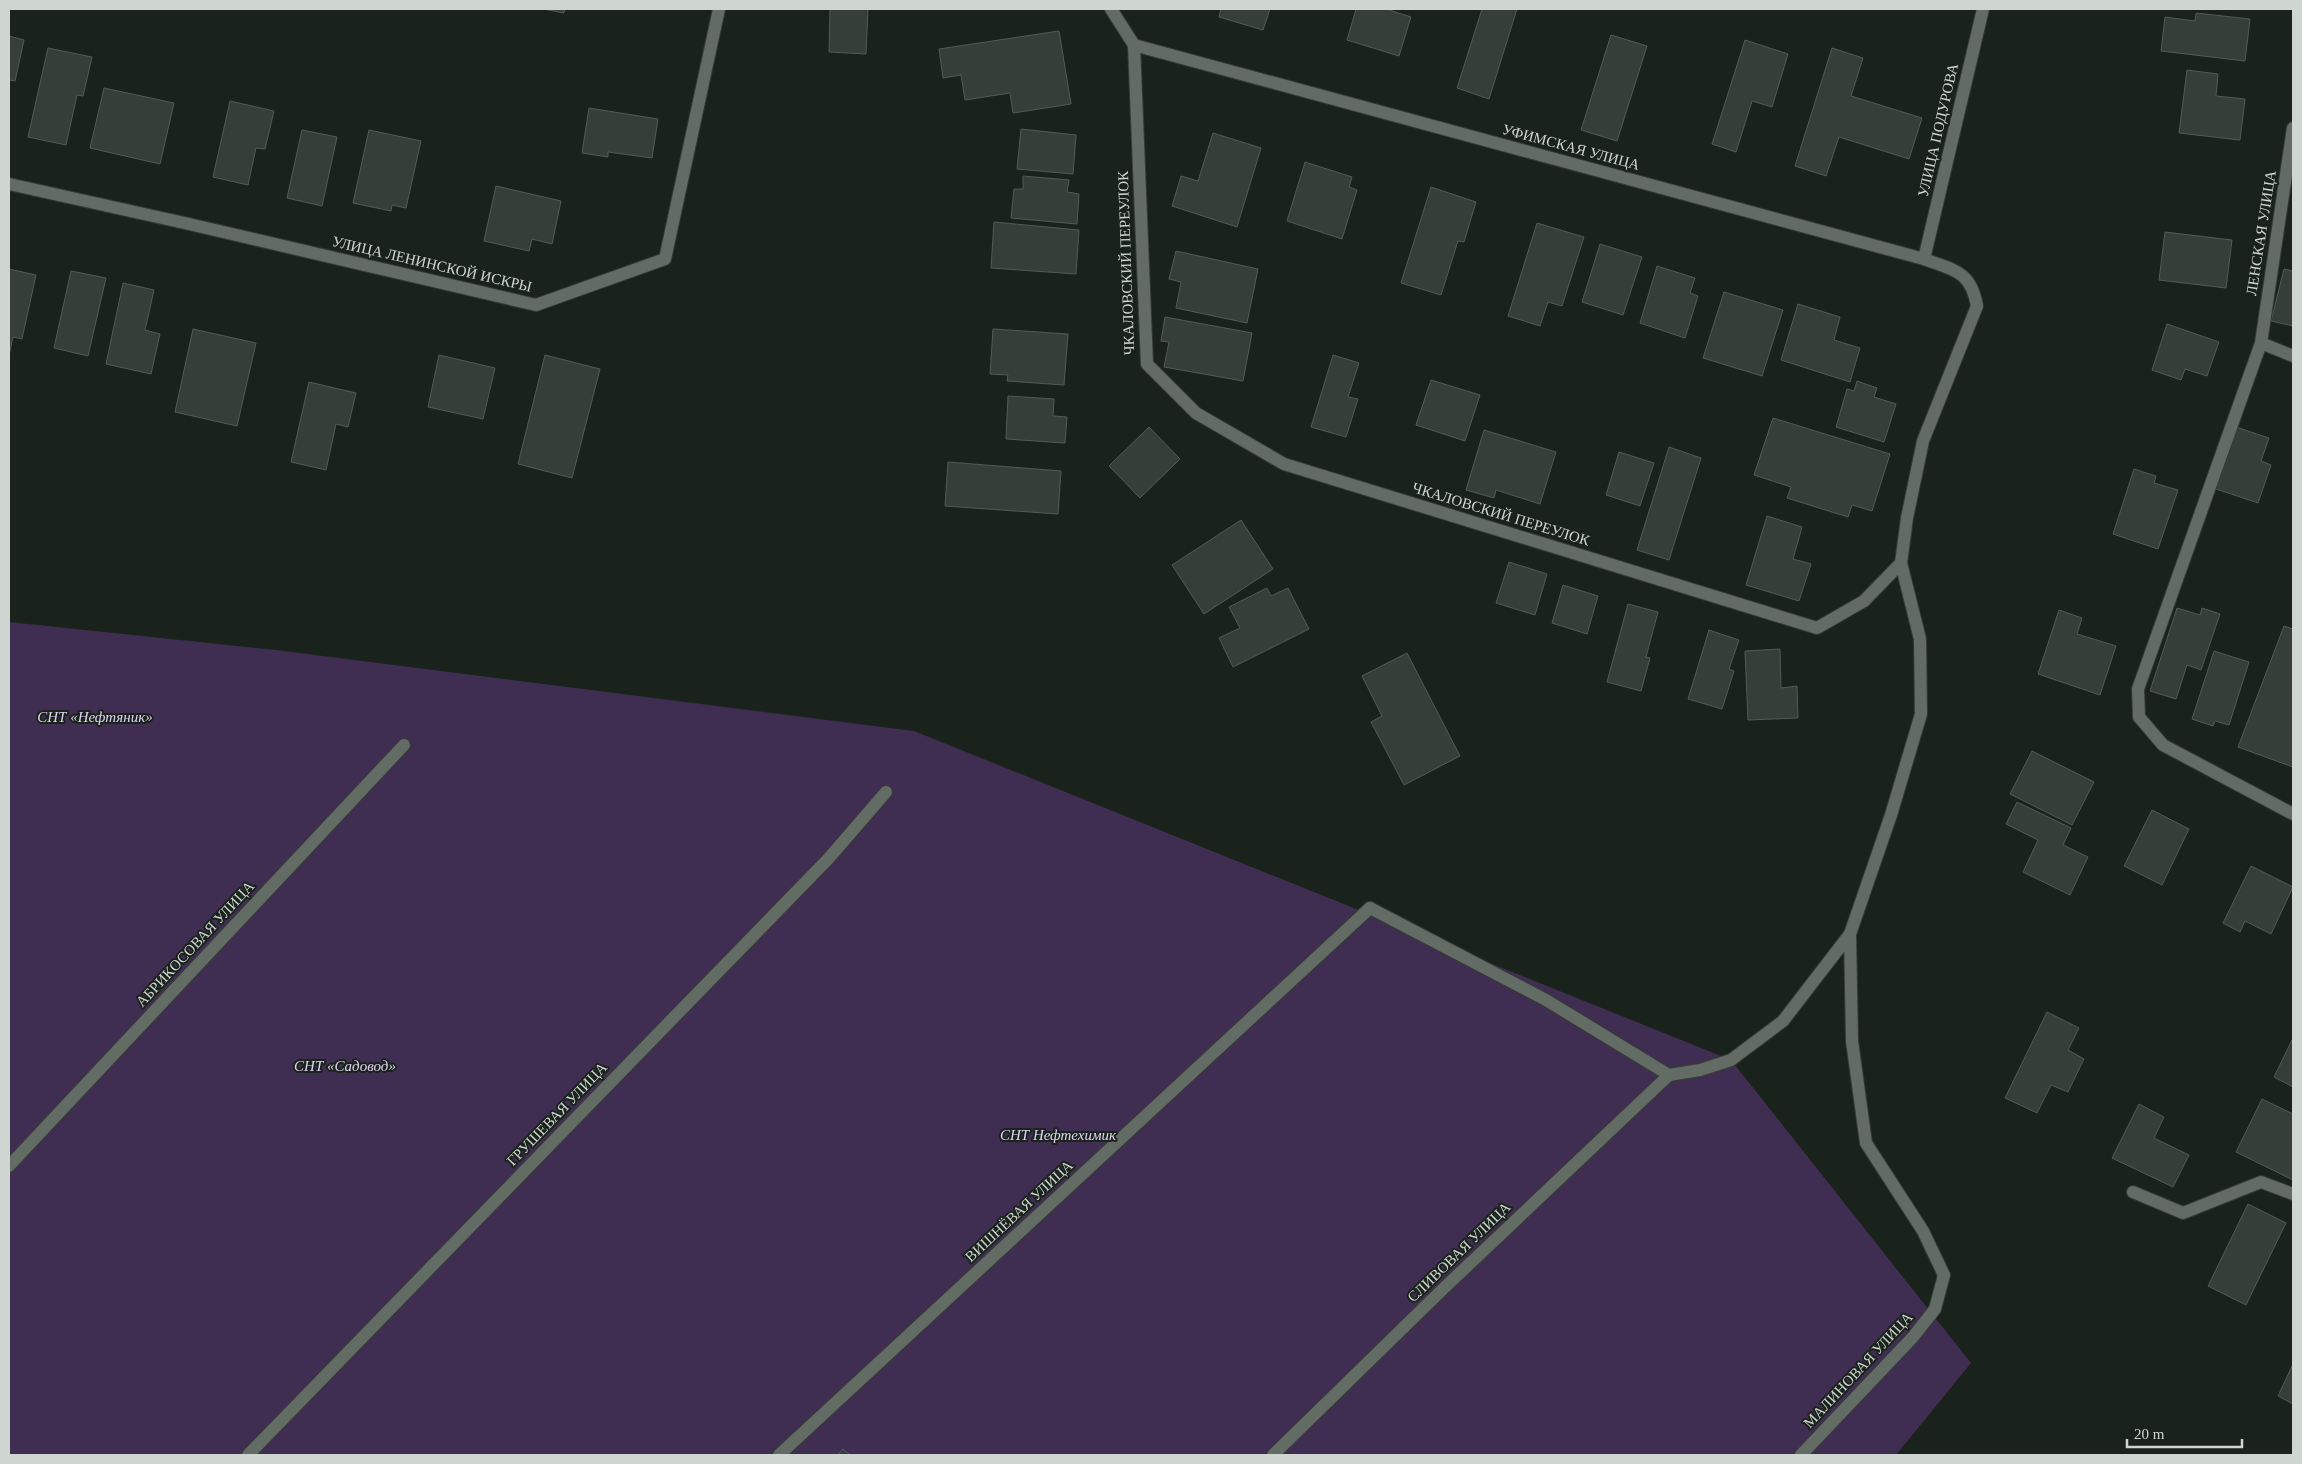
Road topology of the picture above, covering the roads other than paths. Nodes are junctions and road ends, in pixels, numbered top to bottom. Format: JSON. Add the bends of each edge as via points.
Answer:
{"nodes":[{"id":1,"x":719,"y":9,"type":"edge"},
{"id":2,"x":1111,"y":9,"type":"edge"},
{"id":3,"x":1983,"y":9,"type":"edge"},
{"id":4,"x":1134,"y":45,"type":"junction"},
{"id":5,"x":2293,"y":128,"type":"edge"},
{"id":6,"x":9,"y":184,"type":"edge"},
{"id":7,"x":1924,"y":259,"type":"junction"},
{"id":8,"x":2260,"y":343,"type":"junction"},
{"id":9,"x":2293,"y":356,"type":"edge"},
{"id":10,"x":1901,"y":563,"type":"junction"},
{"id":11,"x":404,"y":744,"type":"dead end"},
{"id":12,"x":886,"y":792,"type":"dead end"},
{"id":13,"x":2293,"y":814,"type":"edge"},
{"id":14,"x":1850,"y":934,"type":"junction"},
{"id":15,"x":1669,"y":1075,"type":"junction"},
{"id":16,"x":9,"y":1166,"type":"edge"},
{"id":17,"x":2133,"y":1192,"type":"dead end"},
{"id":18,"x":2293,"y":1194,"type":"edge"},
{"id":19,"x":248,"y":1455,"type":"edge"},
{"id":20,"x":779,"y":1455,"type":"edge"},
{"id":21,"x":1273,"y":1455,"type":"edge"},
{"id":22,"x":1801,"y":1455,"type":"edge"}],
"edges":[{"from":1,"to":6,"type":"street","name":"УЛИЦА ЛЕНИНСКОЙ ИСКРЫ","via":[[665,259],[536,305]]},
{"from":2,"to":4,"type":"street"},
{"from":3,"to":7,"type":"street","name":"УЛИЦА ПОДУРОВА"},
{"from":4,"to":7,"type":"street","name":"УФИМСКАЯ УЛИЦА"},
{"from":4,"to":10,"type":"street","name":"ЧКАЛОВСКИЙ ПЕРЕУЛОК","via":[[1147,364],[1196,413],[1284,464],[1817,628],[1864,601]]},
{"from":5,"to":8,"type":"street","name":"ЛЕНСКАЯ УЛИЦА"},
{"from":7,"to":10,"type":"street","name":"УФИМСКАЯ УЛИЦА","via":[[1962,272],[1974,288],[1977,306],[1923,441],[1906,518]]},
{"from":8,"to":9,"type":"street"},
{"from":8,"to":13,"type":"street","name":"ЛЕНСКАЯ УЛИЦА","via":[[2138,689],[2139,717],[2163,745]]},
{"from":10,"to":14,"type":"street","via":[[1920,640],[1921,714]]},
{"from":11,"to":16,"type":"street","name":"АБРИКОСОВАЯ УЛИЦА"},
{"from":12,"to":19,"type":"street","name":"ГРУШЕВАЯ УЛИЦА","via":[[830,858]]},
{"from":14,"to":15,"type":"street","via":[[1783,1022],[1731,1060]]},
{"from":14,"to":22,"type":"street","name":"МАЛИНОВАЯ УЛИЦА","via":[[1852,1041],[1866,1143],[1924,1231],[1944,1275],[1935,1309],[1913,1337]]},
{"from":15,"to":20,"type":"street","name":"ВИШНЁВАЯ УЛИЦА","via":[[1546,1000],[1370,908]]},
{"from":15,"to":21,"type":"street","name":"СЛИВОВАЯ УЛИЦА"},
{"from":17,"to":18,"type":"street","via":[[2183,1213],[2262,1182]]}]}
